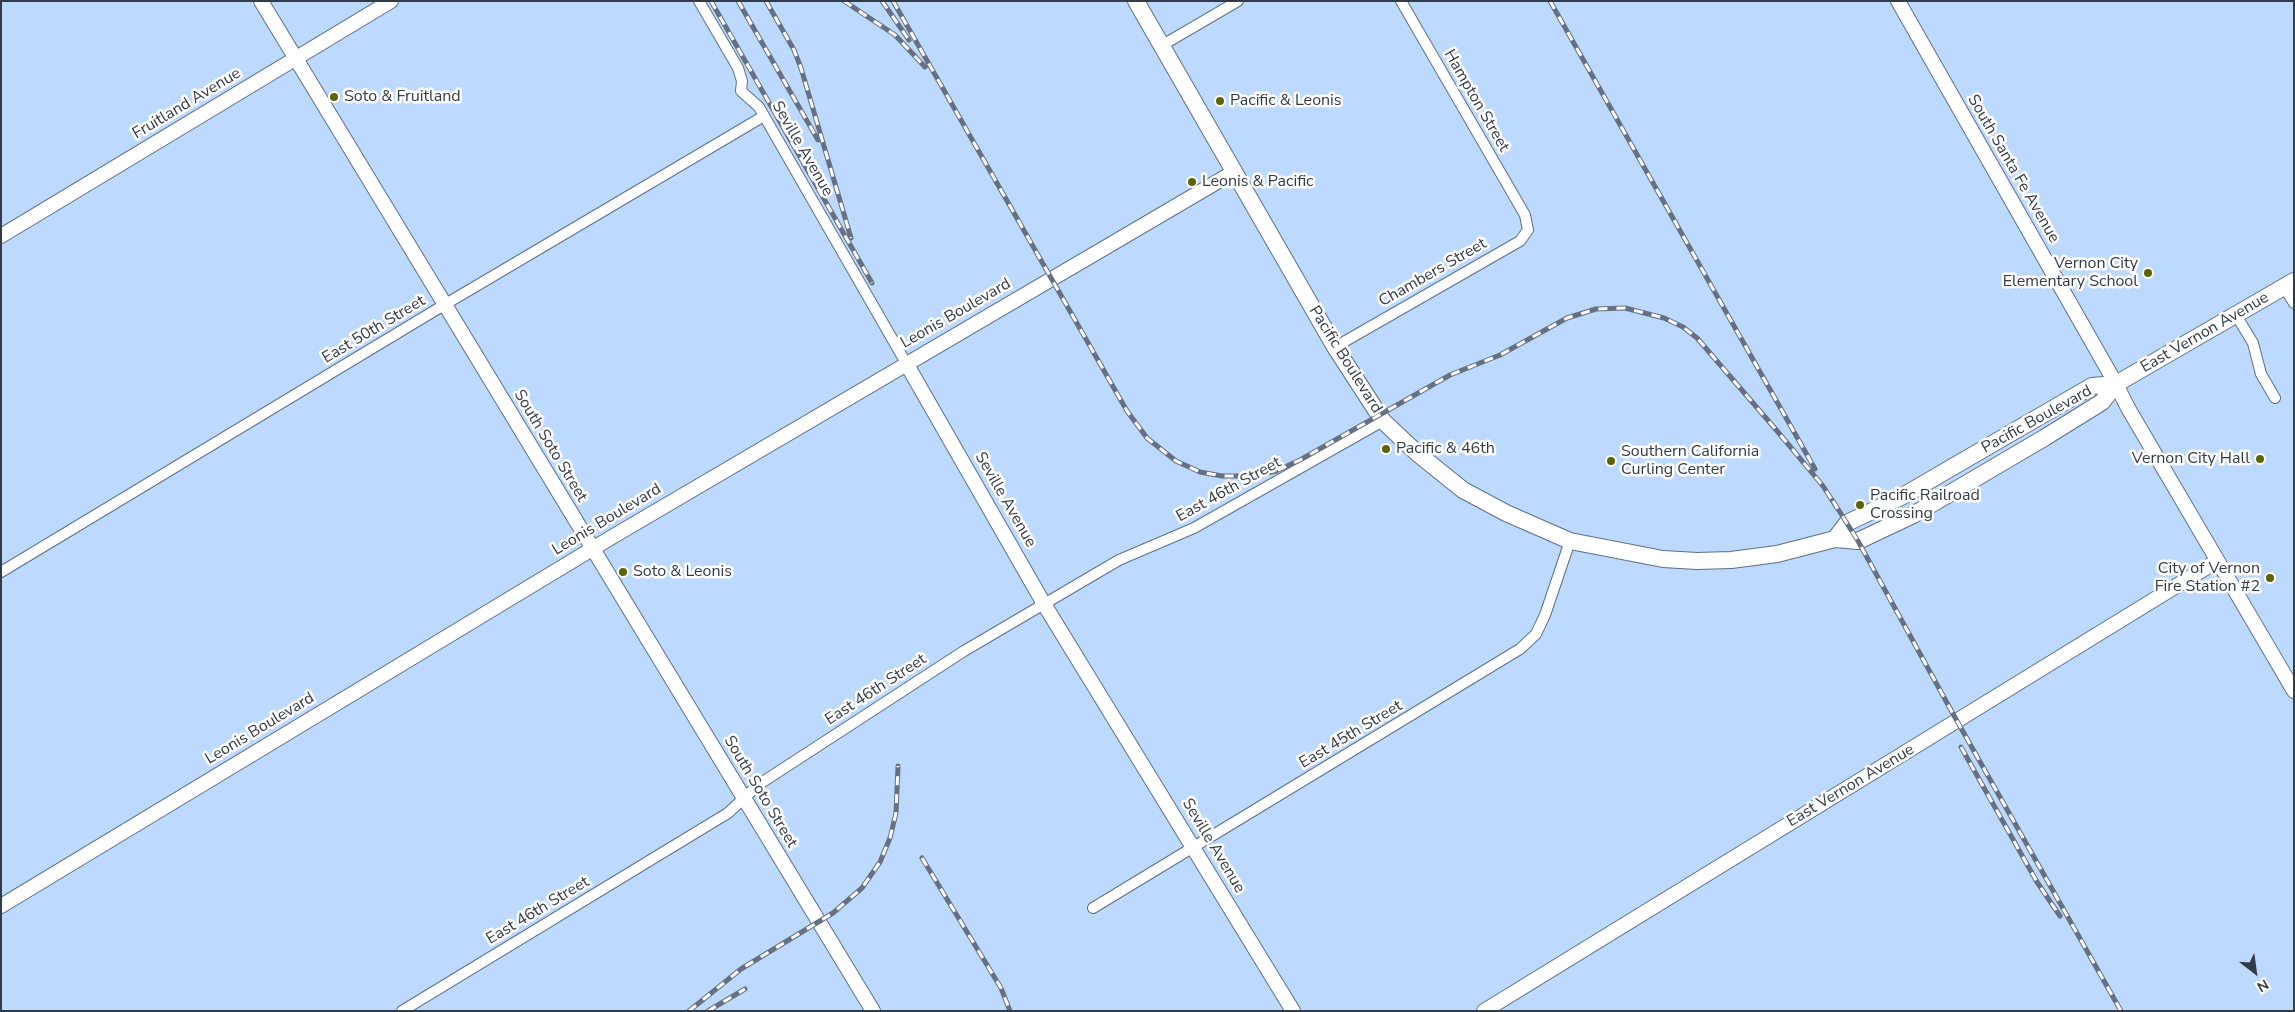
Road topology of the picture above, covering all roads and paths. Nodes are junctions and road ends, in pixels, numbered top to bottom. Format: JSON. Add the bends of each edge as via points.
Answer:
{"nodes":[{"id":1,"x":261,"y":1,"type":"edge"},
{"id":2,"x":391,"y":1,"type":"edge"},
{"id":3,"x":699,"y":1,"type":"edge"},
{"id":4,"x":1136,"y":1,"type":"edge"},
{"id":5,"x":1238,"y":1,"type":"edge"},
{"id":6,"x":1401,"y":1,"type":"edge"},
{"id":7,"x":1898,"y":1,"type":"edge"},
{"id":8,"x":1161,"y":46,"type":"junction"},
{"id":9,"x":296,"y":58,"type":"junction"},
{"id":10,"x":764,"y":116,"type":"junction"},
{"id":11,"x":1234,"y":172,"type":"junction"},
{"id":12,"x":1525,"y":215,"type":"joint"},
{"id":13,"x":1,"y":236,"type":"edge"},
{"id":14,"x":2289,"y":284,"type":"edge"},
{"id":15,"x":2294,"y":303,"type":"edge"},
{"id":16,"x":444,"y":305,"type":"junction"},
{"id":17,"x":2236,"y":315,"type":"junction"},
{"id":18,"x":1335,"y":347,"type":"junction"},
{"id":19,"x":906,"y":363,"type":"junction"},
{"id":20,"x":2116,"y":384,"type":"junction"},
{"id":21,"x":2275,"y":398,"type":"dead end"},
{"id":22,"x":1383,"y":420,"type":"junction"},
{"id":23,"x":1570,"y":541,"type":"junction"},
{"id":24,"x":592,"y":549,"type":"junction"},
{"id":25,"x":2217,"y":561,"type":"junction"},
{"id":26,"x":1,"y":572,"type":"edge"},
{"id":27,"x":1044,"y":604,"type":"junction"},
{"id":28,"x":2294,"y":691,"type":"edge"},
{"id":29,"x":743,"y":799,"type":"junction"},
{"id":30,"x":1194,"y":848,"type":"junction"},
{"id":31,"x":1,"y":906,"type":"edge"},
{"id":32,"x":1093,"y":908,"type":"dead end"},
{"id":33,"x":402,"y":1011,"type":"edge"},
{"id":34,"x":873,"y":1011,"type":"edge"},
{"id":35,"x":1293,"y":1011,"type":"edge"},
{"id":36,"x":1484,"y":1011,"type":"edge"}],
"edges":[{"from":1,"to":9,"type":"main road","name":"South Soto Street"},
{"from":2,"to":9,"type":"main road","name":"Fruitland Avenue"},
{"from":3,"to":10,"type":"street","name":"Seville Avenue","via":[[738,68],[741,91]]},
{"from":4,"to":8,"type":"main road","name":"Pacific Boulevard"},
{"from":5,"to":8,"type":"street"},
{"from":6,"to":12,"type":"street","name":"Hampton Street"},
{"from":7,"to":20,"type":"main road","name":"South Santa Fe Avenue"},
{"from":8,"to":11,"type":"main road","name":"Pacific Boulevard"},
{"from":9,"to":13,"type":"main road","name":"Fruitland Avenue"},
{"from":9,"to":16,"type":"main road","name":"South Soto Street"},
{"from":10,"to":16,"type":"street","name":"East 50th Street"},
{"from":10,"to":19,"type":"street","name":"Seville Avenue"},
{"from":11,"to":18,"type":"main road","name":"Pacific Boulevard"},
{"from":11,"to":19,"type":"main road","name":"Leonis Boulevard"},
{"from":12,"to":18,"type":"street","name":"Chambers Street","via":[[1528,230],[1520,240]]},
{"from":14,"to":15,"type":"street"},
{"from":14,"to":17,"type":"main road","name":"East Vernon Avenue"},
{"from":16,"to":24,"type":"main road","name":"South Soto Street"},
{"from":16,"to":26,"type":"street","name":"East 50th Street"},
{"from":17,"to":20,"type":"main road","name":"East Vernon Avenue"},
{"from":17,"to":21,"type":"street","via":[[2253,343],[2261,374]]},
{"from":18,"to":22,"type":"main road","name":"Pacific Boulevard"},
{"from":19,"to":24,"type":"main road","name":"Leonis Boulevard"},
{"from":19,"to":27,"type":"main road","name":"Seville Avenue"},
{"from":20,"to":23,"type":"main road","name":"Pacific Boulevard","via":[[2102,402],[1913,515],[1858,541],[1835,539],[1777,554],[1698,561],[1663,559]]},
{"from":20,"to":25,"type":"main road","name":"South Santa Fe Avenue"},
{"from":22,"to":23,"type":"main road","name":"Pacific Boulevard","via":[[1417,454],[1463,490]]},
{"from":22,"to":27,"type":"street","name":"East 46th Street","via":[[1194,528],[1119,560]]},
{"from":23,"to":30,"type":"street","name":"East 45th Street","via":[[1536,634],[1520,649]]},
{"from":24,"to":29,"type":"main road","name":"South Soto Street"},
{"from":24,"to":31,"type":"main road","name":"Leonis Boulevard"},
{"from":25,"to":28,"type":"main road","name":"South Santa Fe Avenue"},
{"from":25,"to":36,"type":"main road","name":"East Vernon Avenue"},
{"from":27,"to":29,"type":"street","name":"East 46th Street","via":[[772,775]]},
{"from":27,"to":30,"type":"main road","name":"Seville Avenue"},
{"from":29,"to":33,"type":"street","name":"East 46th Street","via":[[728,813]]},
{"from":29,"to":34,"type":"main road","name":"South Soto Street"},
{"from":30,"to":32,"type":"street","name":"East 45th Street"},
{"from":30,"to":35,"type":"main road","name":"Seville Avenue"}]}
